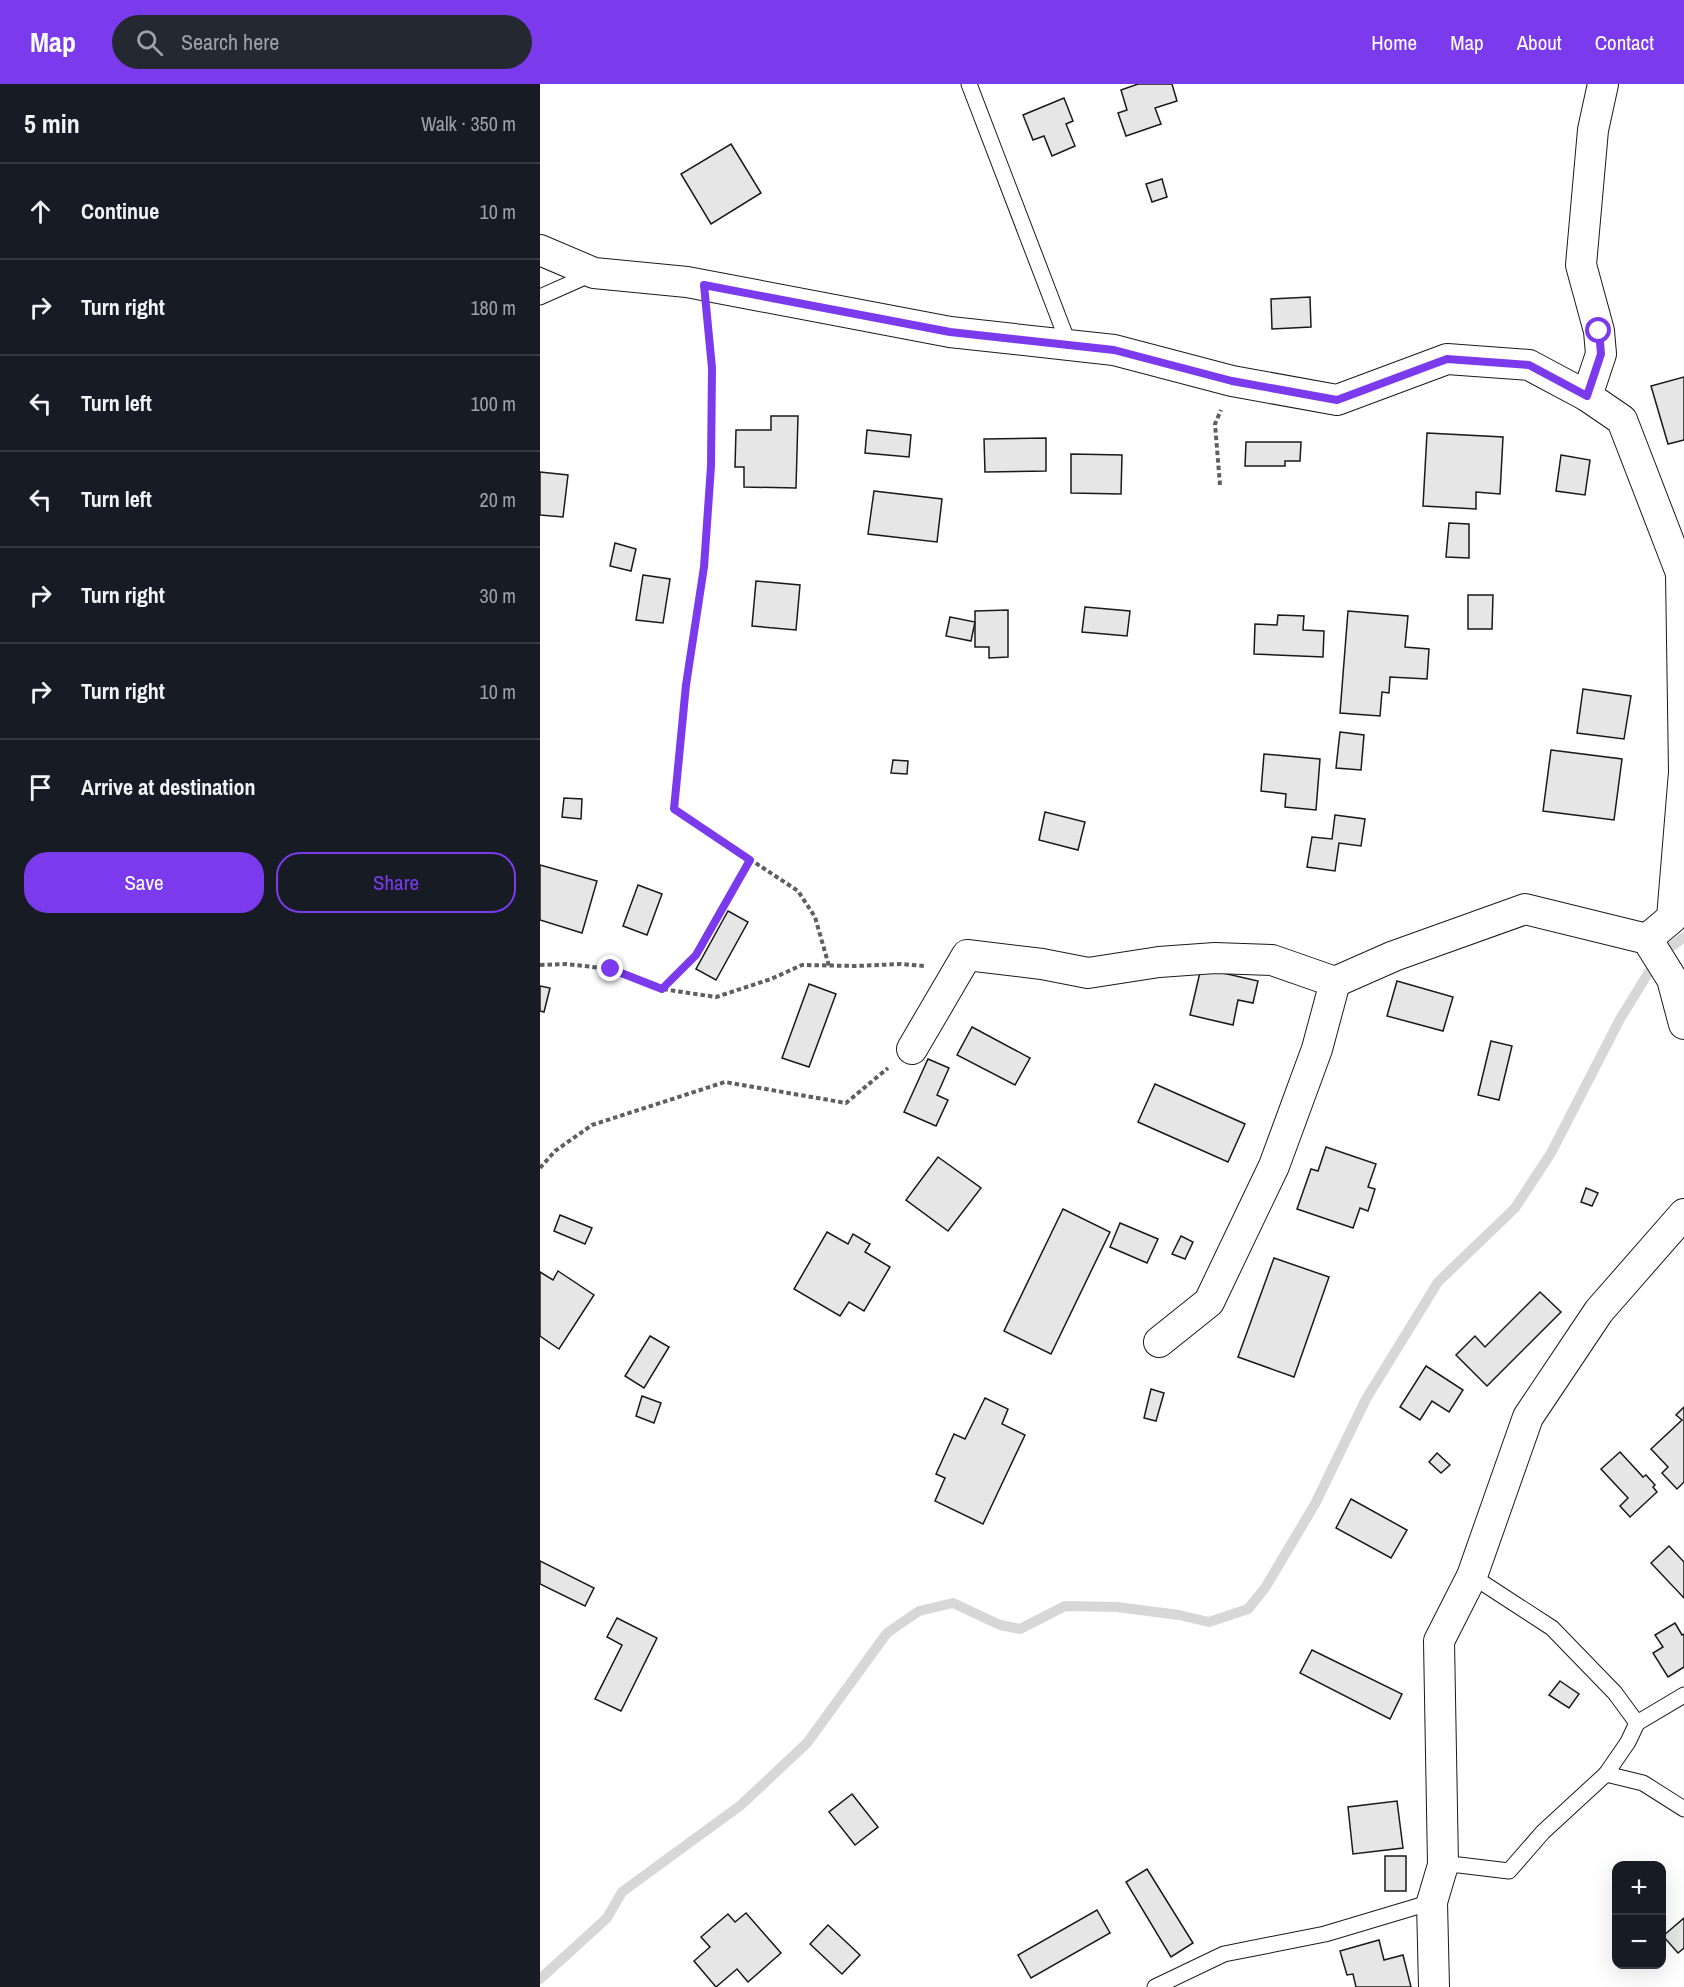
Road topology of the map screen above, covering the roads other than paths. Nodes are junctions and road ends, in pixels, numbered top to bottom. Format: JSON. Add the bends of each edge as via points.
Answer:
{"nodes":[{"id":1,"x":969,"y":84,"type":"edge"},
{"id":2,"x":1603,"y":84,"type":"edge"},
{"id":3,"x":540,"y":250,"type":"edge"},
{"id":4,"x":594,"y":273,"type":"junction"},
{"id":5,"x":540,"y":297,"type":"edge"},
{"id":6,"x":1069,"y":345,"type":"junction"},
{"id":7,"x":1587,"y":396,"type":"junction"},
{"id":8,"x":1647,"y":939,"type":"junction"},
{"id":9,"x":1335,"y":982,"type":"junction"},
{"id":10,"x":1684,"y":1024,"type":"edge"},
{"id":11,"x":912,"y":1049,"type":"road end"},
{"id":12,"x":1684,"y":1214,"type":"edge"},
{"id":13,"x":1159,"y":1342,"type":"dead end"},
{"id":14,"x":1472,"y":1576,"type":"junction"},
{"id":15,"x":1684,"y":1695,"type":"edge"},
{"id":16,"x":1637,"y":1724,"type":"junction"},
{"id":17,"x":1606,"y":1774,"type":"junction"},
{"id":18,"x":1684,"y":1809,"type":"edge"},
{"id":19,"x":1443,"y":1865,"type":"junction"},
{"id":20,"x":1432,"y":1902,"type":"junction"},
{"id":21,"x":1155,"y":1987,"type":"edge"},
{"id":22,"x":1434,"y":1987,"type":"edge"}],
"edges":[{"from":1,"to":6,"type":"lane"},
{"from":2,"to":7,"type":"street","via":[[1593,130],[1581,265],[1599,331],[1601,354]]},
{"from":3,"to":4,"type":"street"},
{"from":4,"to":5,"type":"lane"},
{"from":4,"to":6,"type":"street","via":[[704,285],[950,332]]},
{"from":6,"to":7,"type":"street","via":[[1114,350],[1232,381],[1337,400],[1447,359],[1529,365]]},
{"from":7,"to":8,"type":"street","via":[[1623,420],[1681,573],[1684,772],[1672,918]]},
{"from":8,"to":9,"type":"street","via":[[1525,909],[1394,956]]},
{"from":8,"to":10,"type":"street","via":[[1672,979]]},
{"from":9,"to":11,"type":"street","via":[[1272,960],[1215,958],[1088,973],[967,955]]},
{"from":9,"to":13,"type":"street","via":[[1317,1049],[1274,1166],[1209,1302]]},
{"from":12,"to":14,"type":"street","via":[[1599,1311],[1528,1417]]},
{"from":14,"to":16,"type":"lane","via":[[1552,1628],[1616,1692]]},
{"from":14,"to":19,"type":"street","via":[[1439,1641]]},
{"from":15,"to":16,"type":"lane"},
{"from":16,"to":17,"type":"lane"},
{"from":17,"to":18,"type":"lane","via":[[1643,1784]]},
{"from":17,"to":19,"type":"lane","via":[[1543,1832],[1509,1871]]},
{"from":19,"to":20,"type":"street"},
{"from":20,"to":21,"type":"lane","via":[[1325,1934],[1224,1954]]},
{"from":20,"to":22,"type":"street"}]}
